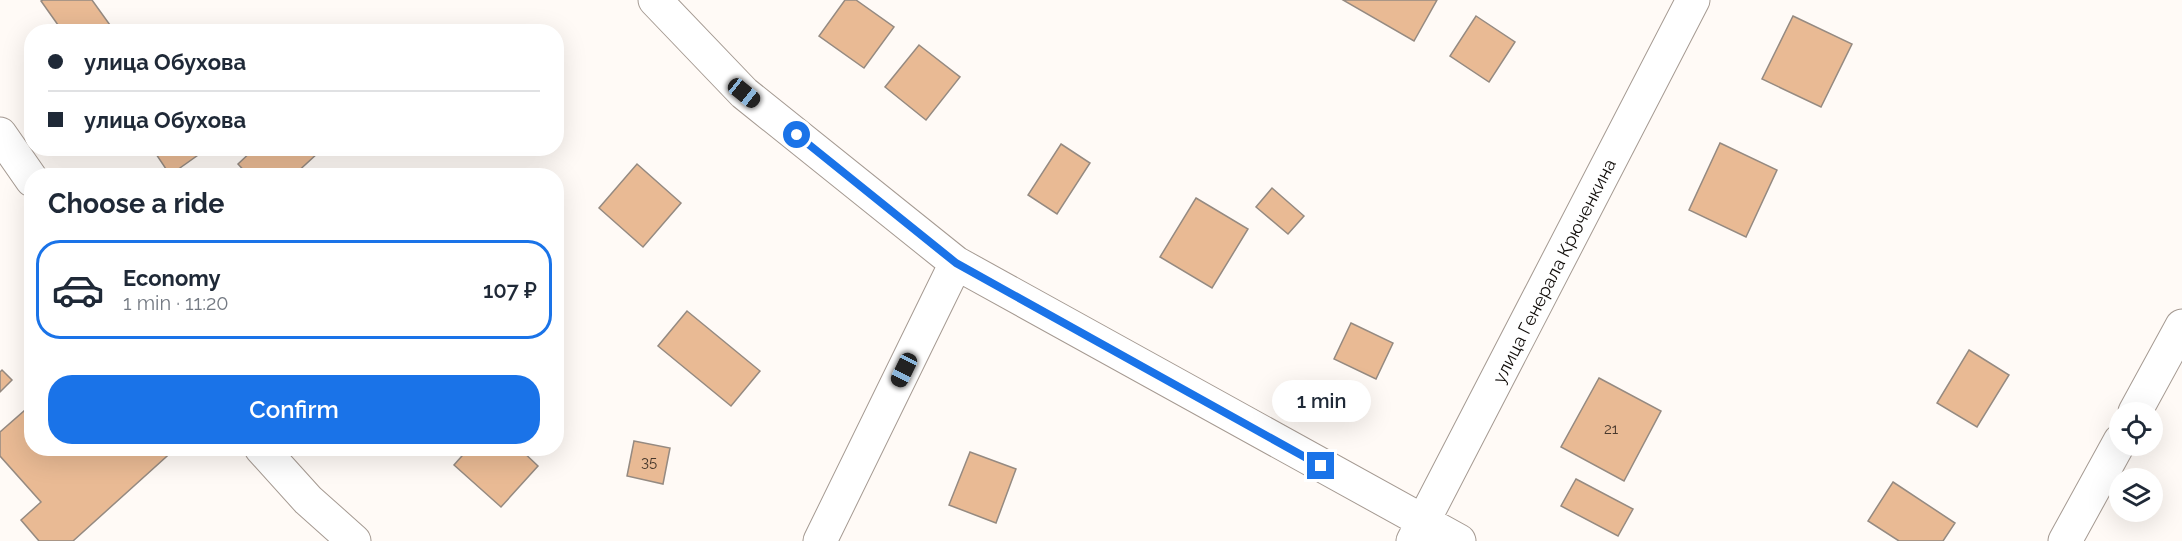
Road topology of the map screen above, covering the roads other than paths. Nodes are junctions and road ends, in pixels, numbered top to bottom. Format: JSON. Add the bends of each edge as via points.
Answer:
{"nodes":[{"id":1,"x":655,"y":0,"type":"edge"},
{"id":2,"x":1693,"y":0,"type":"edge"},
{"id":3,"x":0,"y":134,"type":"edge"},
{"id":4,"x":24,"y":168,"type":"edge"},
{"id":5,"x":956,"y":263,"type":"junction"},
{"id":6,"x":2182,"y":326,"type":"edge"},
{"id":7,"x":2140,"y":402,"type":"edge"},
{"id":8,"x":268,"y":456,"type":"edge"},
{"id":9,"x":2112,"y":456,"type":"edge"},
{"id":10,"x":1418,"y":532,"type":"edge"},
{"id":11,"x":354,"y":541,"type":"edge"},
{"id":12,"x":820,"y":541,"type":"edge"},
{"id":13,"x":1459,"y":541,"type":"edge"},
{"id":14,"x":2065,"y":541,"type":"edge"}],
"edges":[{"from":1,"to":5,"type":"street","via":[[744,93]]},
{"from":2,"to":10,"type":"street","name":"улица Генерала Крюченкина"},
{"from":3,"to":4,"type":"street"},
{"from":5,"to":10,"type":"street"},
{"from":5,"to":12,"type":"street"},
{"from":6,"to":7,"type":"street"},
{"from":8,"to":11,"type":"street","via":[[308,500]]},
{"from":9,"to":14,"type":"street"},
{"from":10,"to":13,"type":"street"}]}
